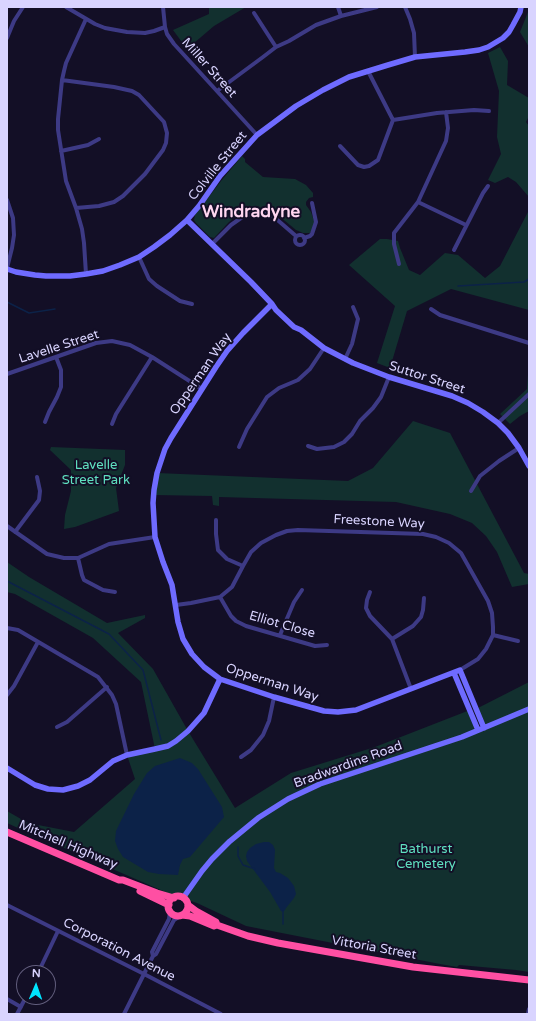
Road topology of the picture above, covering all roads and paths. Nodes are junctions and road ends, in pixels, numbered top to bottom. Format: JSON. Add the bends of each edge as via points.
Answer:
{"nodes":[{"id":1,"x":23,"y":7,"type":"edge"},
{"id":2,"x":66,"y":7,"type":"edge"},
{"id":3,"x":163,"y":7,"type":"edge"},
{"id":4,"x":338,"y":7,"type":"edge"},
{"id":5,"x":377,"y":7,"type":"edge"},
{"id":6,"x":405,"y":7,"type":"edge"},
{"id":7,"x":521,"y":7,"type":"edge"},
{"id":8,"x":254,"y":13,"type":"dead end"},
{"id":9,"x":341,"y":16,"type":"junction"},
{"id":10,"x":86,"y":19,"type":"junction"},
{"id":11,"x":165,"y":27,"type":"junction"},
{"id":12,"x":7,"y":38,"type":"edge"},
{"id":13,"x":276,"y":47,"type":"junction"},
{"id":14,"x":415,"y":57,"type":"junction"},
{"id":15,"x":368,"y":71,"type":"junction"},
{"id":16,"x":62,"y":80,"type":"junction"},
{"id":17,"x":216,"y":91,"type":"junction"},
{"id":18,"x":489,"y":111,"type":"dead end"},
{"id":19,"x":446,"y":112,"type":"junction"},
{"id":20,"x":393,"y":120,"type":"junction"},
{"id":21,"x":257,"y":135,"type":"junction"},
{"id":22,"x":99,"y":139,"type":"dead end"},
{"id":23,"x":340,"y":146,"type":"dead end"},
{"id":24,"x":61,"y":151,"type":"junction"},
{"id":25,"x":488,"y":186,"type":"dead end"},
{"id":26,"x":7,"y":200,"type":"edge"},
{"id":27,"x":312,"y":202,"type":"dead end"},
{"id":28,"x":418,"y":202,"type":"junction"},
{"id":29,"x":76,"y":208,"type":"junction"},
{"id":30,"x":188,"y":220,"type":"junction"},
{"id":31,"x":466,"y":225,"type":"junction"},
{"id":32,"x":296,"y":236,"type":"junction"},
{"id":33,"x":304,"y":238,"type":"junction"},
{"id":34,"x":212,"y":244,"type":"junction"},
{"id":35,"x":454,"y":250,"type":"dead end"},
{"id":36,"x":138,"y":256,"type":"junction"},
{"id":37,"x":399,"y":264,"type":"dead end"},
{"id":38,"x":7,"y":269,"type":"edge"},
{"id":39,"x":86,"y":274,"type":"junction"},
{"id":40,"x":192,"y":304,"type":"dead end"},
{"id":41,"x":272,"y":304,"type":"junction"},
{"id":42,"x":353,"y":307,"type":"dead end"},
{"id":43,"x":431,"y":309,"type":"dead end"},
{"id":44,"x":529,"y":343,"type":"edge"},
{"id":45,"x":324,"y":348,"type":"junction"},
{"id":46,"x":56,"y":357,"type":"junction"},
{"id":47,"x":152,"y":357,"type":"junction"},
{"id":48,"x":345,"y":359,"type":"junction"},
{"id":49,"x":7,"y":374,"type":"edge"},
{"id":50,"x":389,"y":377,"type":"junction"},
{"id":51,"x":202,"y":388,"type":"junction"},
{"id":52,"x":529,"y":394,"type":"edge"},
{"id":53,"x":45,"y":422,"type":"dead end"},
{"id":54,"x":498,"y":423,"type":"junction"},
{"id":55,"x":112,"y":424,"type":"dead end"},
{"id":56,"x":308,"y":446,"type":"dead end"},
{"id":57,"x":239,"y":447,"type":"dead end"},
{"id":58,"x":519,"y":448,"type":"junction"},
{"id":59,"x":529,"y":466,"type":"edge"},
{"id":60,"x":37,"y":477,"type":"dead end"},
{"id":61,"x":471,"y":491,"type":"dead end"},
{"id":62,"x":216,"y":520,"type":"dead end"},
{"id":63,"x":7,"y":526,"type":"edge"},
{"id":64,"x":15,"y":532,"type":"junction"},
{"id":65,"x":155,"y":537,"type":"junction"},
{"id":66,"x":78,"y":558,"type":"junction"},
{"id":67,"x":243,"y":566,"type":"junction"},
{"id":68,"x":302,"y":590,"type":"dead end"},
{"id":69,"x":115,"y":592,"type":"dead end"},
{"id":70,"x":370,"y":592,"type":"dead end"},
{"id":71,"x":220,"y":597,"type":"junction"},
{"id":72,"x":424,"y":598,"type":"dead end"},
{"id":73,"x":176,"y":605,"type":"junction"},
{"id":74,"x":7,"y":628,"type":"edge"},
{"id":75,"x":280,"y":635,"type":"junction"},
{"id":76,"x":493,"y":635,"type":"junction"},
{"id":77,"x":392,"y":639,"type":"junction"},
{"id":78,"x":518,"y":641,"type":"dead end"},
{"id":79,"x":38,"y":642,"type":"junction"},
{"id":80,"x":327,"y":645,"type":"dead end"},
{"id":81,"x":460,"y":670,"type":"junction"},
{"id":82,"x":454,"y":673,"type":"junction"},
{"id":83,"x":220,"y":680,"type":"junction"},
{"id":84,"x":107,"y":687,"type":"junction"},
{"id":85,"x":411,"y":689,"type":"junction"},
{"id":86,"x":7,"y":695,"type":"edge"},
{"id":87,"x":274,"y":697,"type":"junction"},
{"id":88,"x":529,"y":709,"type":"edge"},
{"id":89,"x":57,"y":727,"type":"dead end"},
{"id":90,"x":484,"y":728,"type":"junction"},
{"id":91,"x":478,"y":730,"type":"junction"},
{"id":92,"x":127,"y":755,"type":"junction"},
{"id":93,"x":241,"y":757,"type":"dead end"},
{"id":94,"x":7,"y":768,"type":"edge"},
{"id":95,"x":7,"y":832,"type":"edge"},
{"id":96,"x":119,"y":880,"type":"junction"},
{"id":97,"x":174,"y":898,"type":"junction"},
{"id":98,"x":183,"y":898,"type":"junction"},
{"id":99,"x":7,"y":905,"type":"edge"},
{"id":100,"x":188,"y":905,"type":"junction"},
{"id":101,"x":169,"y":908,"type":"junction"},
{"id":102,"x":181,"y":915,"type":"junction"},
{"id":103,"x":217,"y":925,"type":"junction"},
{"id":104,"x":58,"y":931,"type":"junction"},
{"id":105,"x":153,"y":956,"type":"junction"},
{"id":106,"x":42,"y":965,"type":"edge"},
{"id":107,"x":144,"y":974,"type":"junction"},
{"id":108,"x":529,"y":980,"type":"edge"},
{"id":109,"x":7,"y":999,"type":"edge"},
{"id":110,"x":21,"y":1007,"type":"joint"},
{"id":111,"x":529,"y":1009,"type":"edge"},
{"id":112,"x":17,"y":1014,"type":"edge"},
{"id":113,"x":124,"y":1014,"type":"edge"},
{"id":114,"x":222,"y":1014,"type":"edge"},
{"id":115,"x":528,"y":1014,"type":"edge"}],
"edges":[{"from":1,"to":12,"type":"street"},
{"from":2,"to":10,"type":"street"},
{"from":3,"to":11,"type":"street","name":"Miller Street"},
{"from":4,"to":9,"type":"street"},
{"from":5,"to":9,"type":"street"},
{"from":6,"to":14,"type":"street","via":[[414,33]]},
{"from":7,"to":14,"type":"street","name":"Colville Street","via":[[509,32],[488,47]]},
{"from":8,"to":13,"type":"street"},
{"from":9,"to":13,"type":"street","via":[[316,25]]},
{"from":10,"to":11,"type":"street","via":[[105,28],[127,32],[145,33]]},
{"from":10,"to":16,"type":"street","via":[[66,63]]},
{"from":11,"to":17,"type":"street","name":"Miller Street","via":[[174,44]]},
{"from":13,"to":17,"type":"street"},
{"from":14,"to":15,"type":"street","name":"Colville Street"},
{"from":15,"to":20,"type":"street"},
{"from":15,"to":21,"type":"street","name":"Colville Street","via":[[323,90]]},
{"from":16,"to":24,"type":"street","via":[[58,119]]},
{"from":16,"to":29,"type":"street","via":[[132,91],[164,122],[167,134],[163,150],[146,174],[122,196],[114,202],[99,206]]},
{"from":17,"to":21,"type":"street","name":"Miller Street"},
{"from":18,"to":19,"type":"street"},
{"from":19,"to":20,"type":"street"},
{"from":19,"to":28,"type":"street","via":[[446,141]]},
{"from":20,"to":23,"type":"street","via":[[378,160],[369,166],[358,165]]},
{"from":21,"to":30,"type":"street","name":"Colville Street","via":[[220,176]]},
{"from":22,"to":24,"type":"street"},
{"from":24,"to":29,"type":"street","via":[[66,181]]},
{"from":25,"to":31,"type":"street"},
{"from":26,"to":38,"type":"street","via":[[13,218],[14,235]]},
{"from":27,"to":33,"type":"street","via":[[316,222],[312,234]]},
{"from":28,"to":31,"type":"street"},
{"from":28,"to":37,"type":"street","via":[[394,233]]},
{"from":29,"to":39,"type":"street","via":[[82,229]]},
{"from":30,"to":34,"type":"street","name":"Suttor Street"},
{"from":30,"to":36,"type":"street","name":"Colville Street","via":[[170,236]]},
{"from":31,"to":35,"type":"street"},
{"from":32,"to":33,"type":"street"},
{"from":32,"to":33,"type":"street","via":[[296,243],[299,245],[304,242]]},
{"from":32,"to":34,"type":"street","via":[[274,217],[258,213],[241,218]]},
{"from":34,"to":41,"type":"street","name":"Suttor Street"},
{"from":36,"to":39,"type":"street","name":"Colville Street","via":[[103,271]]},
{"from":36,"to":40,"type":"street","via":[[149,279],[180,301]]},
{"from":38,"to":39,"type":"street","name":"Colville Street","via":[[46,276]]},
{"from":41,"to":45,"type":"street","name":"Suttor Street","via":[[285,320]]},
{"from":41,"to":51,"type":"street","name":"Opperman Way","via":[[227,352]]},
{"from":42,"to":48,"type":"street","via":[[358,319],[352,344]]},
{"from":43,"to":44,"type":"street","via":[[440,315]]},
{"from":45,"to":48,"type":"street","name":"Suttor Street"},
{"from":45,"to":57,"type":"street","via":[[310,369],[298,380],[279,388],[267,397],[246,429]]},
{"from":46,"to":47,"type":"street","name":"Lavelle Street","via":[[96,343],[112,341],[130,345]]},
{"from":46,"to":49,"type":"street","name":"Lavelle Street"},
{"from":46,"to":53,"type":"street","via":[[61,370],[61,387]]},
{"from":47,"to":51,"type":"street","name":"Lavelle Street"},
{"from":47,"to":55,"type":"street"},
{"from":48,"to":50,"type":"street","name":"Suttor Street"},
{"from":50,"to":54,"type":"street","name":"Suttor Street","via":[[468,403]]},
{"from":50,"to":56,"type":"street","via":[[381,397],[344,442],[334,447],[317,449]]},
{"from":51,"to":65,"type":"street","name":"Opperman Way","via":[[170,438],[159,467],[153,503]]},
{"from":52,"to":54,"type":"street"},
{"from":54,"to":58,"type":"street","name":"Suttor Street"},
{"from":58,"to":59,"type":"street","name":"Suttor Street"},
{"from":58,"to":61,"type":"street","via":[[480,476]]},
{"from":60,"to":64,"type":"street","via":[[39,500]]},
{"from":62,"to":67,"type":"street","via":[[218,550],[227,559]]},
{"from":63,"to":64,"type":"street"},
{"from":64,"to":66,"type":"street","via":[[47,554]]},
{"from":65,"to":66,"type":"street","via":[[109,544]]},
{"from":65,"to":73,"type":"street","name":"Opperman Way","via":[[172,585]]},
{"from":66,"to":69,"type":"street","via":[[84,580],[103,590]]},
{"from":67,"to":71,"type":"street","name":"Freestone Way","via":[[232,587]]},
{"from":67,"to":76,"type":"street","name":"Freestone Way","via":[[251,552],[261,543],[287,531],[423,534],[436,537],[461,553],[492,611]]},
{"from":68,"to":75,"type":"street"},
{"from":70,"to":77,"type":"street","via":[[366,608],[370,616]]},
{"from":71,"to":73,"type":"street"},
{"from":71,"to":75,"type":"street","name":"Elliot Close","via":[[236,621]]},
{"from":72,"to":77,"type":"street","via":[[421,617],[413,626]]},
{"from":73,"to":83,"type":"street","name":"Opperman Way","via":[[183,639],[192,654]]},
{"from":74,"to":79,"type":"street","via":[[18,630]]},
{"from":75,"to":80,"type":"street","name":"Elliot Close","via":[[315,646]]},
{"from":76,"to":78,"type":"street"},
{"from":76,"to":81,"type":"street","name":"Freestone Way","via":[[482,655]]},
{"from":77,"to":85,"type":"street"},
{"from":79,"to":84,"type":"street","via":[[98,677]]},
{"from":79,"to":86,"type":"street"},
{"from":81,"to":82,"type":"street","name":"Freestone Way"},
{"from":81,"to":90,"type":"street"},
{"from":82,"to":85,"type":"street","name":"Opperman Way"},
{"from":82,"to":91,"type":"street"},
{"from":83,"to":87,"type":"street","name":"Opperman Way"},
{"from":83,"to":92,"type":"street","via":[[204,713],[184,735],[168,746]]},
{"from":84,"to":89,"type":"street","via":[[67,722]]},
{"from":84,"to":92,"type":"street","via":[[116,704]]},
{"from":85,"to":87,"type":"street","name":"Opperman Way","via":[[356,710],[338,712],[324,711]]},
{"from":87,"to":93,"type":"street","via":[[263,735],[251,750]]},
{"from":88,"to":90,"type":"street","name":"Bradwardine Road"},
{"from":90,"to":91,"type":"street","name":"Bradwardine Road"},
{"from":91,"to":98,"type":"street","name":"Bradwardine Road","via":[[320,784],[288,799],[243,829],[202,871]]},
{"from":92,"to":94,"type":"street","via":[[113,761],[90,780],[63,790],[35,785]]},
{"from":95,"to":96,"type":"highway","name":"Mitchell Highway"},
{"from":96,"to":97,"type":"highway","name":"Mitchell Highway"},
{"from":96,"to":101,"type":"highway","name":"Mitchell Highway"},
{"from":97,"to":98,"type":"highway"},
{"from":97,"to":101,"type":"highway"},
{"from":98,"to":100,"type":"highway"},
{"from":99,"to":104,"type":"street","name":"Corporation Avenue"},
{"from":100,"to":102,"type":"highway","via":[[187,911]]},
{"from":100,"to":103,"type":"highway","name":"Vittoria Street"},
{"from":101,"to":102,"type":"highway","via":[[174,915]]},
{"from":101,"to":105,"type":"street","via":[[169,919],[152,952]]},
{"from":102,"to":103,"type":"highway","name":"Vittoria Street"},
{"from":102,"to":105,"type":"street","via":[[174,920]]},
{"from":103,"to":108,"type":"highway","name":"Vittoria Street","via":[[281,944],[413,967]]},
{"from":104,"to":106,"type":"street"},
{"from":104,"to":107,"type":"street","name":"Corporation Avenue"},
{"from":105,"to":107,"type":"street"},
{"from":107,"to":113,"type":"street"},
{"from":107,"to":114,"type":"street","name":"Corporation Avenue"},
{"from":109,"to":110,"type":"street"},
{"from":110,"to":112,"type":"street"},
{"from":111,"to":115,"type":"street"}]}
